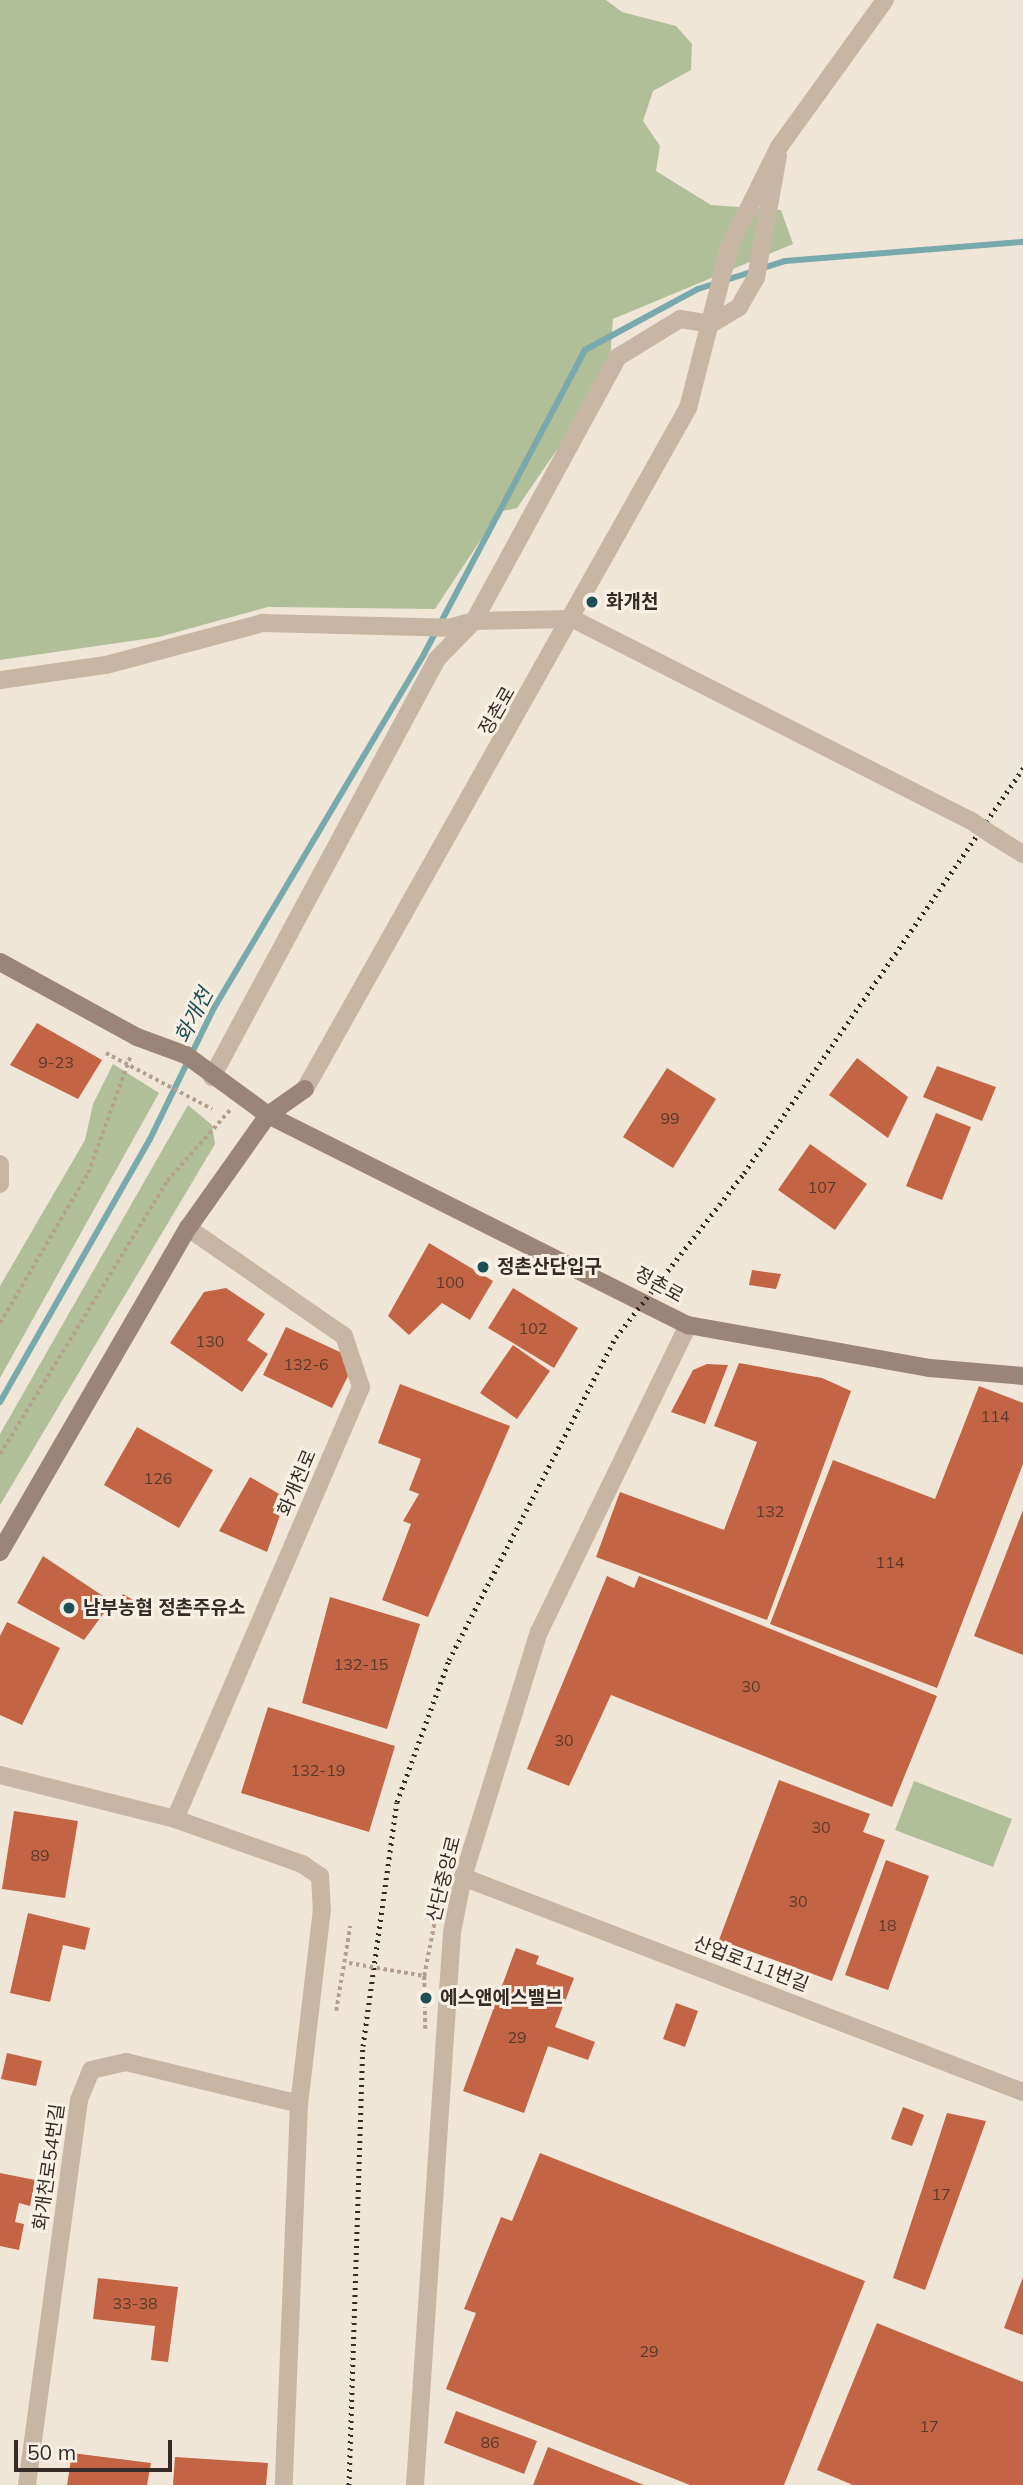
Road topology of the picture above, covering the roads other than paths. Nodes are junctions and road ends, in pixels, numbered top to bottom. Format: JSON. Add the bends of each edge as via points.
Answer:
{"nodes":[{"id":1,"x":886,"y":0,"type":"edge"},
{"id":2,"x":779,"y":147,"type":"junction"},
{"id":3,"x":711,"y":324,"type":"junction"},
{"id":4,"x":573,"y":619,"type":"junction"},
{"id":5,"x":474,"y":621,"type":"junction"},
{"id":6,"x":0,"y":680,"type":"edge"},
{"id":7,"x":1023,"y":854,"type":"edge"},
{"id":8,"x":0,"y":962,"type":"edge"},
{"id":9,"x":208,"y":1072,"type":"junction"},
{"id":10,"x":305,"y":1088,"type":"joint"},
{"id":11,"x":268,"y":1115,"type":"junction"},
{"id":12,"x":188,"y":1228,"type":"junction"},
{"id":13,"x":688,"y":1325,"type":"junction"},
{"id":14,"x":1023,"y":1376,"type":"edge"},
{"id":15,"x":0,"y":1552,"type":"edge"},
{"id":16,"x":0,"y":1775,"type":"edge"},
{"id":17,"x":175,"y":1819,"type":"junction"},
{"id":18,"x":463,"y":1877,"type":"junction"},
{"id":19,"x":1023,"y":2092,"type":"edge"},
{"id":20,"x":299,"y":2104,"type":"junction"},
{"id":21,"x":27,"y":2485,"type":"edge"},
{"id":22,"x":284,"y":2485,"type":"edge"},
{"id":23,"x":415,"y":2485,"type":"edge"}],
"edges":[{"from":1,"to":2,"type":"street","name":"정촌로"},
{"from":2,"to":3,"type":"street","name":"정촌로","via":[[729,248]]},
{"from":2,"to":3,"type":"street","via":[[756,278],[739,307]]},
{"from":3,"to":4,"type":"street","name":"정촌로","via":[[688,408]]},
{"from":3,"to":5,"type":"street","via":[[680,319],[618,358]]},
{"from":4,"to":5,"type":"street"},
{"from":4,"to":7,"type":"street","bridge":true,"via":[[970,820]]},
{"from":4,"to":10,"type":"street","name":"정촌로"},
{"from":5,"to":6,"type":"street","via":[[449,628],[263,623],[106,665]]},
{"from":5,"to":9,"type":"street","via":[[437,659]]},
{"from":8,"to":9,"type":"main road","name":"정촌로","via":[[137,1037],[186,1055]]},
{"from":9,"to":11,"type":"main road","name":"정촌로"},
{"from":10,"to":11,"type":"main road","name":"정촌로"},
{"from":11,"to":12,"type":"main road"},
{"from":11,"to":13,"type":"main road","name":"정촌로"},
{"from":12,"to":15,"type":"main road"},
{"from":12,"to":17,"type":"street","name":"화개천로","via":[[344,1336],[361,1387]]},
{"from":13,"to":14,"type":"main road","name":"정촌로","via":[[930,1368]]},
{"from":13,"to":18,"type":"street","name":"산단중앙로","via":[[539,1632]]},
{"from":16,"to":17,"type":"street"},
{"from":17,"to":20,"type":"street","via":[[302,1864],[320,1876],[322,1909]]},
{"from":18,"to":19,"type":"street","name":"산업로111번길"},
{"from":18,"to":23,"type":"street","name":"산단중앙로","via":[[452,1931]]},
{"from":20,"to":21,"type":"street","name":"화개천로54번길","via":[[126,2062],[91,2070],[79,2100]]},
{"from":20,"to":22,"type":"street"}]}
